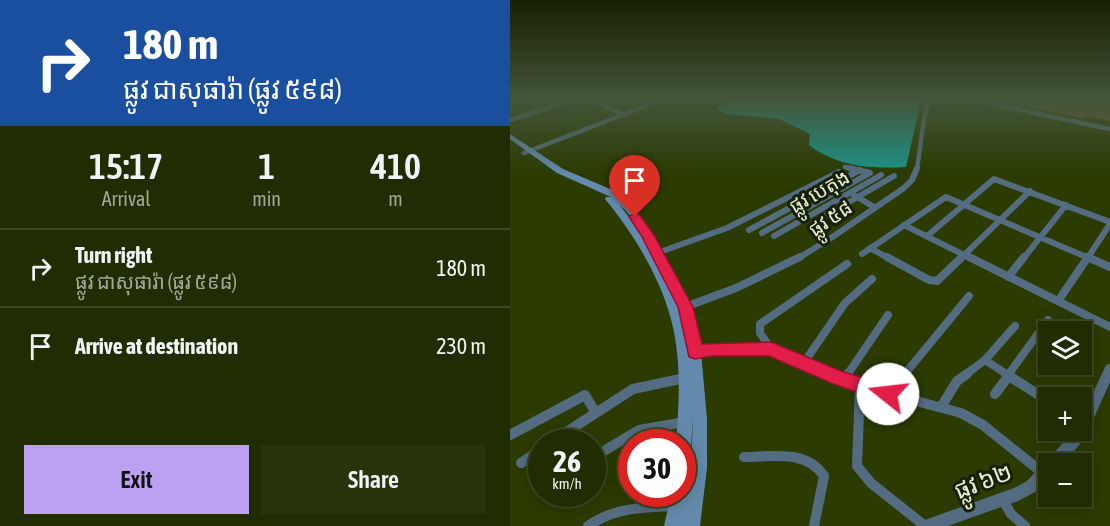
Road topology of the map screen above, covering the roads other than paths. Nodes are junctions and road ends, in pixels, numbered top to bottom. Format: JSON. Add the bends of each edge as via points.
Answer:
{"nodes":[{"id":1,"x":598,"y":125,"type":"edge"},
{"id":2,"x":923,"y":125,"type":"edge"},
{"id":3,"x":1089,"y":125,"type":"edge"},
{"id":4,"x":1110,"y":129,"type":"edge"},
{"id":5,"x":510,"y":136,"type":"edge"},
{"id":6,"x":510,"y":143,"type":"edge"},
{"id":7,"x":527,"y":152,"type":"junction"},
{"id":8,"x":845,"y":167,"type":"dead end"},
{"id":9,"x":860,"y":170,"type":"junction"},
{"id":10,"x":839,"y":172,"type":"dead end"},
{"id":11,"x":881,"y":174,"type":"dead end"},
{"id":12,"x":894,"y":176,"type":"dead end"},
{"id":13,"x":825,"y":179,"type":"junction"},
{"id":14,"x":834,"y":184,"type":"junction"},
{"id":15,"x":846,"y":191,"type":"junction"},
{"id":16,"x":1029,"y":191,"type":"junction"},
{"id":17,"x":856,"y":197,"type":"junction"},
{"id":18,"x":964,"y":204,"type":"junction"},
{"id":19,"x":1066,"y":205,"type":"junction"},
{"id":20,"x":874,"y":207,"type":"junction"},
{"id":21,"x":822,"y":217,"type":"dead end"},
{"id":22,"x":1000,"y":220,"type":"junction"},
{"id":23,"x":782,"y":222,"type":"junction"},
{"id":24,"x":1110,"y":223,"type":"edge"},
{"id":25,"x":904,"y":225,"type":"junction"},
{"id":26,"x":788,"y":227,"type":"junction"},
{"id":27,"x":749,"y":230,"type":"dead end"},
{"id":28,"x":762,"y":233,"type":"dead end"},
{"id":29,"x":774,"y":236,"type":"dead end"},
{"id":30,"x":927,"y":236,"type":"junction"},
{"id":31,"x":1041,"y":237,"type":"junction"},
{"id":32,"x":870,"y":248,"type":"junction"},
{"id":33,"x":657,"y":253,"type":"junction"},
{"id":34,"x":862,"y":254,"type":"dead end"},
{"id":35,"x":964,"y":255,"type":"junction"},
{"id":36,"x":1088,"y":257,"type":"junction"},
{"id":37,"x":847,"y":264,"type":"dead end"},
{"id":38,"x":1110,"y":267,"type":"edge"},
{"id":39,"x":1008,"y":277,"type":"junction"},
{"id":40,"x":872,"y":279,"type":"dead end"},
{"id":41,"x":969,"y":296,"type":"dead end"},
{"id":42,"x":1058,"y":302,"type":"junction"},
{"id":43,"x":686,"y":307,"type":"junction"},
{"id":44,"x":888,"y":315,"type":"dead end"},
{"id":45,"x":1047,"y":320,"type":"dead end"},
{"id":46,"x":1015,"y":326,"type":"dead end"},
{"id":47,"x":1110,"y":327,"type":"edge"},
{"id":48,"x":771,"y":349,"type":"junction"},
{"id":49,"x":695,"y":352,"type":"junction"},
{"id":50,"x":985,"y":360,"type":"junction"},
{"id":51,"x":803,"y":364,"type":"junction"},
{"id":52,"x":1110,"y":369,"type":"edge"},
{"id":53,"x":1009,"y":375,"type":"junction"},
{"id":54,"x":685,"y":378,"type":"junction"},
{"id":55,"x":844,"y":380,"type":"junction"},
{"id":56,"x":860,"y":386,"type":"junction"},
{"id":57,"x":888,"y":394,"type":"junction"},
{"id":58,"x":995,"y":394,"type":"dead end"},
{"id":59,"x":1038,"y":394,"type":"edge"},
{"id":60,"x":1092,"y":406,"type":"edge"},
{"id":61,"x":941,"y":407,"type":"junction"},
{"id":62,"x":596,"y":412,"type":"junction"},
{"id":63,"x":685,"y":422,"type":"junction"},
{"id":64,"x":570,"y":429,"type":"edge"},
{"id":65,"x":685,"y":429,"type":"edge"},
{"id":66,"x":510,"y":435,"type":"edge"},
{"id":67,"x":1074,"y":441,"type":"edge"},
{"id":68,"x":606,"y":450,"type":"edge"},
{"id":69,"x":1063,"y":453,"type":"edge"},
{"id":70,"x":744,"y":457,"type":"dead end"},
{"id":71,"x":528,"y":458,"type":"edge"},
{"id":72,"x":1038,"y":462,"type":"edge"},
{"id":73,"x":521,"y":463,"type":"dead end"},
{"id":74,"x":1038,"y":478,"type":"edge"},
{"id":75,"x":1003,"y":500,"type":"junction"},
{"id":76,"x":638,"y":507,"type":"edge"},
{"id":77,"x":677,"y":507,"type":"edge"},
{"id":78,"x":588,"y":526,"type":"edge"},
{"id":79,"x":673,"y":526,"type":"edge"},
{"id":80,"x":691,"y":526,"type":"edge"},
{"id":81,"x":814,"y":526,"type":"edge"},
{"id":82,"x":926,"y":526,"type":"edge"},
{"id":83,"x":1025,"y":526,"type":"edge"}],
"edges":[{"from":1,"to":7,"type":"street"},
{"from":2,"to":20,"type":"street","name":"ផ្លូវ ៥៨","via":[[913,178]]},
{"from":3,"to":4,"type":"street"},
{"from":5,"to":7,"type":"main road"},
{"from":6,"to":7,"type":"main road"},
{"from":7,"to":33,"type":"main road","via":[[612,193],[635,217]]},
{"from":7,"to":54,"type":"main road","via":[[554,174],[605,196],[628,220],[675,311]]},
{"from":8,"to":9,"type":"street"},
{"from":9,"to":14,"type":"street"},
{"from":9,"to":15,"type":"street","via":[[870,173]]},
{"from":10,"to":13,"type":"street"},
{"from":11,"to":15,"type":"street","name":"ផ្លូវ បេតុង"},
{"from":12,"to":17,"type":"street"},
{"from":13,"to":14,"type":"street"},
{"from":13,"to":33,"type":"street","via":[[727,228]]},
{"from":14,"to":15,"type":"street"},
{"from":14,"to":27,"type":"street"},
{"from":15,"to":17,"type":"street"},
{"from":15,"to":23,"type":"street"},
{"from":15,"to":26,"type":"street","name":"ផ្លូវ បេតុង"},
{"from":16,"to":18,"type":"street","via":[[994,178]]},
{"from":16,"to":19,"type":"street"},
{"from":16,"to":22,"type":"street"},
{"from":17,"to":20,"type":"street"},
{"from":17,"to":21,"type":"street"},
{"from":18,"to":22,"type":"street"},
{"from":18,"to":25,"type":"street","via":[[942,198]]},
{"from":18,"to":30,"type":"street"},
{"from":19,"to":24,"type":"street"},
{"from":19,"to":31,"type":"street"},
{"from":20,"to":43,"type":"street","name":"ផ្លូវ ៥៨","via":[[793,262]]},
{"from":22,"to":31,"type":"street"},
{"from":22,"to":35,"type":"street"},
{"from":23,"to":26,"type":"street"},
{"from":23,"to":28,"type":"street"},
{"from":24,"to":36,"type":"street"},
{"from":25,"to":30,"type":"street"},
{"from":25,"to":32,"type":"street"},
{"from":26,"to":29,"type":"street","name":"ផ្លូវ បេតុង"},
{"from":30,"to":35,"type":"street"},
{"from":31,"to":36,"type":"street"},
{"from":31,"to":39,"type":"street"},
{"from":32,"to":34,"type":"street"},
{"from":32,"to":35,"type":"street","via":[[936,281]]},
{"from":33,"to":43,"type":"main road"},
{"from":35,"to":39,"type":"street"},
{"from":36,"to":38,"type":"street"},
{"from":36,"to":42,"type":"street"},
{"from":37,"to":48,"type":"street","via":[[760,324],[760,333]]},
{"from":39,"to":42,"type":"street"},
{"from":40,"to":51,"type":"street","via":[[844,303]]},
{"from":41,"to":57,"type":"street"},
{"from":42,"to":47,"type":"street"},
{"from":43,"to":49,"type":"main road"},
{"from":44,"to":55,"type":"street"},
{"from":45,"to":53,"type":"street"},
{"from":46,"to":50,"type":"street"},
{"from":48,"to":49,"type":"street"},
{"from":48,"to":51,"type":"street"},
{"from":49,"to":80,"type":"main road","via":[[700,458]]},
{"from":50,"to":53,"type":"street"},
{"from":50,"to":61,"type":"street","via":[[957,381]]},
{"from":51,"to":55,"type":"street"},
{"from":52,"to":60,"type":"street","name":"ផ្លូវ ៦២"},
{"from":53,"to":58,"type":"street"},
{"from":53,"to":59,"type":"street"},
{"from":54,"to":62,"type":"street","via":[[633,389]]},
{"from":54,"to":63,"type":"main road"},
{"from":55,"to":56,"type":"street"},
{"from":56,"to":57,"type":"street"},
{"from":56,"to":82,"type":"street","via":[[857,466]]},
{"from":57,"to":61,"type":"street"},
{"from":61,"to":72,"type":"street","via":[[983,425]]},
{"from":62,"to":64,"type":"street"},
{"from":62,"to":66,"type":"street","via":[[585,395]]},
{"from":63,"to":65,"type":"main road"},
{"from":63,"to":68,"type":"street","via":[[639,430]]},
{"from":67,"to":69,"type":"street","name":"ផ្លូវ ៦២"},
{"from":70,"to":81,"type":"street","via":[[803,458],[818,465],[824,476]]},
{"from":71,"to":73,"type":"street"},
{"from":74,"to":75,"type":"street","name":"ផ្លូវ ៦២","via":[[1025,490]]},
{"from":75,"to":82,"type":"street","name":"ផ្លូវ ៦២"},
{"from":75,"to":83,"type":"street"},
{"from":76,"to":78,"type":"street","via":[[607,513]]},
{"from":77,"to":79,"type":"main road"}]}
